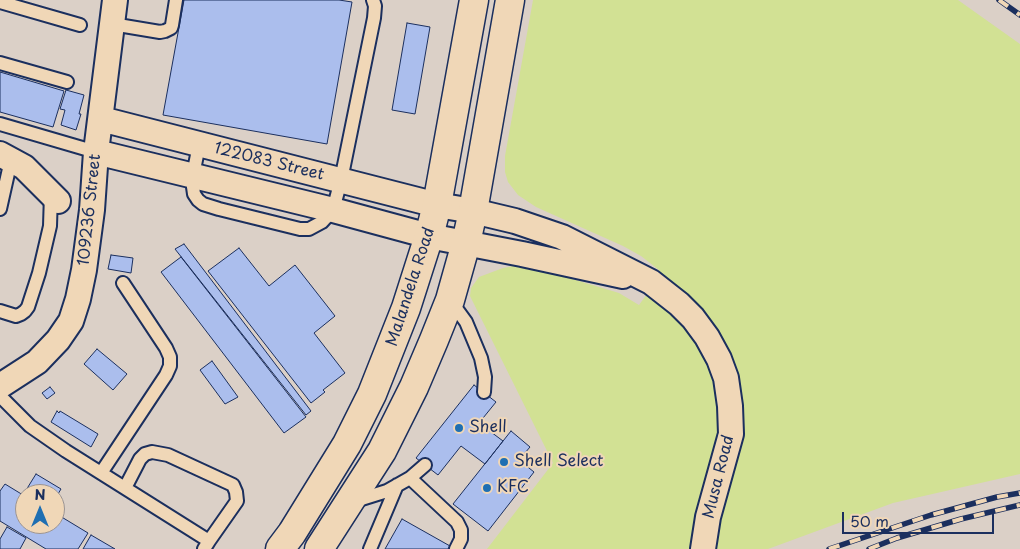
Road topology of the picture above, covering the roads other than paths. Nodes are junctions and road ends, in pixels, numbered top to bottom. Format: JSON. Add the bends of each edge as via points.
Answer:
{"nodes":[{"id":1,"x":115,"y":0,"type":"edge"},
{"id":2,"x":176,"y":0,"type":"edge"},
{"id":3,"x":373,"y":0,"type":"edge"},
{"id":4,"x":474,"y":0,"type":"edge"},
{"id":5,"x":510,"y":0,"type":"edge"},
{"id":6,"x":0,"y":2,"type":"edge"},
{"id":7,"x":112,"y":24,"type":"junction"},
{"id":8,"x":80,"y":25,"type":"dead end"},
{"id":9,"x":0,"y":63,"type":"edge"},
{"id":10,"x":67,"y":82,"type":"dead end"},
{"id":11,"x":101,"y":119,"type":"junction"},
{"id":12,"x":0,"y":124,"type":"edge"},
{"id":13,"x":199,"y":145,"type":"junction"},
{"id":14,"x":96,"y":152,"type":"junction"},
{"id":15,"x":6,"y":157,"type":"edge"},
{"id":16,"x":193,"y":175,"type":"junction"},
{"id":17,"x":341,"y":180,"type":"junction"},
{"id":18,"x":54,"y":197,"type":"joint"},
{"id":19,"x":437,"y":205,"type":"junction"},
{"id":20,"x":0,"y":209,"type":"edge"},
{"id":21,"x":333,"y":210,"type":"junction"},
{"id":22,"x":473,"y":211,"type":"junction"},
{"id":23,"x":429,"y":236,"type":"junction"},
{"id":24,"x":466,"y":243,"type":"junction"},
{"id":25,"x":651,"y":282,"type":"junction"},
{"id":26,"x":123,"y":283,"type":"dead end"},
{"id":27,"x":450,"y":300,"type":"junction"},
{"id":28,"x":0,"y":311,"type":"edge"},
{"id":29,"x":0,"y":386,"type":"edge"},
{"id":30,"x":484,"y":392,"type":"dead end"},
{"id":31,"x":0,"y":396,"type":"edge"},
{"id":32,"x":425,"y":465,"type":"dead end"},
{"id":33,"x":101,"y":473,"type":"junction"},
{"id":34,"x":410,"y":478,"type":"junction"},
{"id":35,"x":397,"y":485,"type":"junction"},
{"id":36,"x":125,"y":488,"type":"junction"},
{"id":37,"x":350,"y":502,"type":"junction"},
{"id":38,"x":206,"y":545,"type":"edge"},
{"id":39,"x":280,"y":549,"type":"edge"},
{"id":40,"x":320,"y":549,"type":"edge"},
{"id":41,"x":370,"y":549,"type":"edge"},
{"id":42,"x":456,"y":549,"type":"edge"},
{"id":43,"x":703,"y":549,"type":"edge"}],
"edges":[{"from":1,"to":7,"type":"street","name":"109236 Street"},
{"from":2,"to":7,"type":"lane","via":[[172,25],[165,31]]},
{"from":3,"to":17,"type":"lane","via":[[374,18]]},
{"from":4,"to":19,"type":"main road","name":"Malandela Road"},
{"from":5,"to":22,"type":"main road"},
{"from":6,"to":8,"type":"lane"},
{"from":7,"to":11,"type":"street","name":"109236 Street"},
{"from":9,"to":10,"type":"lane"},
{"from":11,"to":13,"type":"street","name":"122083 Street"},
{"from":11,"to":14,"type":"street","name":"109236 Street"},
{"from":12,"to":14,"type":"lane"},
{"from":13,"to":16,"type":"lane"},
{"from":13,"to":17,"type":"street","name":"122083 Street"},
{"from":14,"to":16,"type":"street","name":"122083 Street"},
{"from":14,"to":29,"type":"street","name":"109236 Street","via":[[84,270],[71,320],[37,362]]},
{"from":15,"to":18,"type":"street","via":[[24,167]]},
{"from":15,"to":20,"type":"lane"},
{"from":16,"to":21,"type":"street","name":"122083 Street"},
{"from":17,"to":19,"type":"street","name":"122083 Street"},
{"from":17,"to":21,"type":"lane"},
{"from":18,"to":28,"type":"lane","via":[[39,273],[28,307],[16,316]]},
{"from":19,"to":22,"type":"street","name":"Musa Road"},
{"from":19,"to":23,"type":"main road","name":"Malandela Road"},
{"from":21,"to":23,"type":"street","name":"122083 Street"},
{"from":22,"to":24,"type":"main road"},
{"from":22,"to":25,"type":"street","name":"Musa Road","via":[[562,237]]},
{"from":23,"to":24,"type":"street","name":"Musa Road"},
{"from":23,"to":39,"type":"main road","name":"Malandela Road","via":[[406,308],[372,394],[325,482]]},
{"from":24,"to":25,"type":"street","name":"Musa Road"},
{"from":24,"to":27,"type":"main road"},
{"from":25,"to":43,"type":"street","name":"Musa Road","via":[[679,304],[707,337],[726,378],[731,434],[708,517]]},
{"from":26,"to":33,"type":"lane","via":[[166,348],[170,366]]},
{"from":27,"to":30,"type":"lane","via":[[466,322],[481,358]]},
{"from":27,"to":37,"type":"main road","via":[[414,387],[382,450]]},
{"from":31,"to":33,"type":"lane","via":[[30,426]]},
{"from":32,"to":34,"type":"lane"},
{"from":33,"to":36,"type":"lane"},
{"from":34,"to":35,"type":"lane"},
{"from":34,"to":42,"type":"lane","via":[[457,522],[461,539]]},
{"from":35,"to":37,"type":"lane"},
{"from":35,"to":41,"type":"lane"},
{"from":36,"to":38,"type":"lane"},
{"from":36,"to":38,"type":"lane","via":[[140,459],[152,452],[168,455],[233,485],[237,501]]},
{"from":37,"to":40,"type":"main road"}]}
